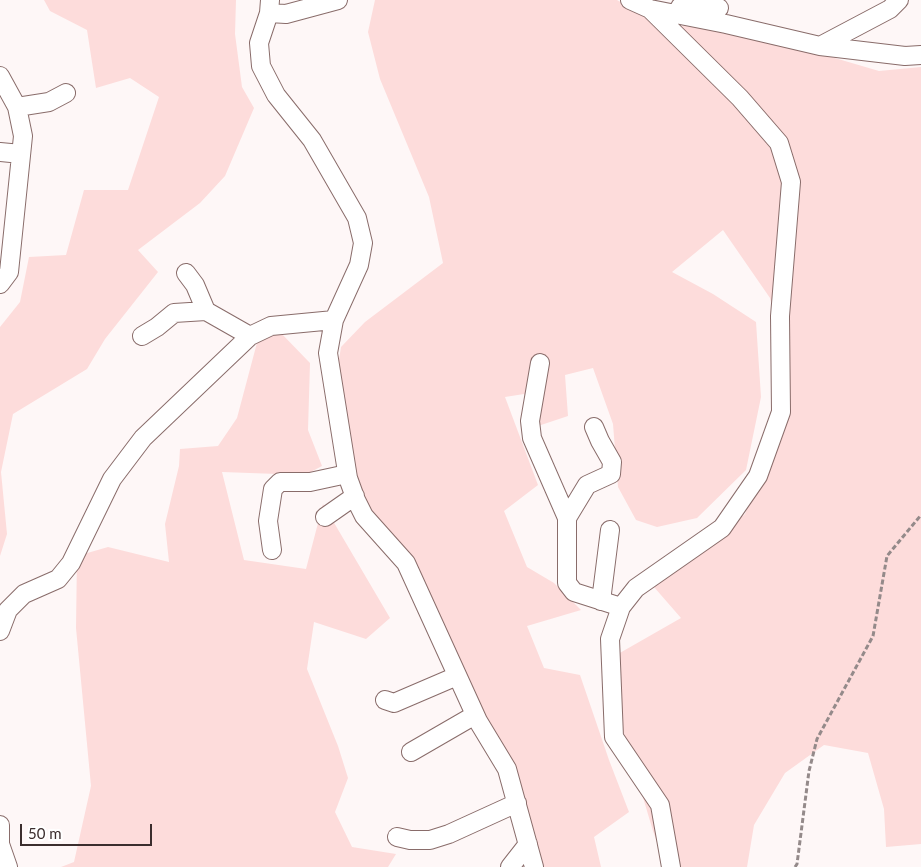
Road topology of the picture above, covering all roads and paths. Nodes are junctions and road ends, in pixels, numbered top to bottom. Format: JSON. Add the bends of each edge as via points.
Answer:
{"nodes":[{"id":1,"x":305,"y":0,"type":"edge"},
{"id":2,"x":338,"y":0,"type":"edge"},
{"id":3,"x":630,"y":0,"type":"edge"},
{"id":4,"x":899,"y":0,"type":"edge"},
{"id":5,"x":719,"y":8,"type":"dead end"},
{"id":6,"x":275,"y":9,"type":"edge"},
{"id":7,"x":650,"y":9,"type":"junction"},
{"id":8,"x":668,"y":13,"type":"junction"},
{"id":9,"x":820,"y":46,"type":"junction"},
{"id":10,"x":921,"y":55,"type":"edge"},
{"id":11,"x":0,"y":76,"type":"edge"},
{"id":12,"x":66,"y":93,"type":"dead end"},
{"id":13,"x":17,"y":107,"type":"junction"},
{"id":14,"x":0,"y":152,"type":"edge"},
{"id":15,"x":21,"y":154,"type":"junction"},
{"id":16,"x":0,"y":216,"type":"edge"},
{"id":17,"x":14,"y":228,"type":"junction"},
{"id":18,"x":186,"y":273,"type":"dead end"},
{"id":19,"x":0,"y":284,"type":"edge"},
{"id":20,"x":206,"y":312,"type":"junction"},
{"id":21,"x":334,"y":320,"type":"junction"},
{"id":22,"x":142,"y":336,"type":"dead end"},
{"id":23,"x":250,"y":336,"type":"junction"},
{"id":24,"x":540,"y":363,"type":"dead end"},
{"id":25,"x":594,"y":427,"type":"dead end"},
{"id":26,"x":347,"y":474,"type":"junction"},
{"id":27,"x":354,"y":496,"type":"junction"},
{"id":28,"x":921,"y":515,"type":"edge"},
{"id":29,"x":325,"y":517,"type":"dead end"},
{"id":30,"x":567,"y":518,"type":"junction"},
{"id":31,"x":610,"y":530,"type":"dead end"},
{"id":32,"x":272,"y":550,"type":"dead end"},
{"id":33,"x":601,"y":601,"type":"junction"},
{"id":34,"x":621,"y":607,"type":"junction"},
{"id":35,"x":0,"y":632,"type":"edge"},
{"id":36,"x":457,"y":676,"type":"junction"},
{"id":37,"x":385,"y":700,"type":"dead end"},
{"id":38,"x":475,"y":715,"type":"junction"},
{"id":39,"x":411,"y":752,"type":"dead end"},
{"id":40,"x":516,"y":803,"type":"junction"},
{"id":41,"x":0,"y":824,"type":"edge"},
{"id":42,"x":397,"y":837,"type":"dead end"},
{"id":43,"x":528,"y":844,"type":"junction"},
{"id":44,"x":8,"y":867,"type":"edge"},
{"id":45,"x":510,"y":867,"type":"edge"},
{"id":46,"x":534,"y":867,"type":"edge"},
{"id":47,"x":671,"y":867,"type":"edge"},
{"id":48,"x":795,"y":867,"type":"edge"}],
"edges":[{"from":1,"to":6,"type":"street"},
{"from":2,"to":6,"type":"street"},
{"from":3,"to":7,"type":"street"},
{"from":4,"to":9,"type":"street","via":[[890,9]]},
{"from":5,"to":8,"type":"street","via":[[684,6]]},
{"from":6,"to":21,"type":"street","via":[[259,43],[261,66],[276,95],[312,140],[357,218],[363,243],[359,265]]},
{"from":7,"to":8,"type":"street"},
{"from":7,"to":34,"type":"street","via":[[740,98],[780,143],[792,182],[780,316],[781,412],[758,476],[722,528],[636,588]]},
{"from":8,"to":9,"type":"street"},
{"from":9,"to":10,"type":"street"},
{"from":11,"to":13,"type":"street"},
{"from":12,"to":13,"type":"street","via":[[49,102]]},
{"from":13,"to":15,"type":"street","via":[[23,136]]},
{"from":14,"to":15,"type":"street"},
{"from":15,"to":17,"type":"street"},
{"from":16,"to":17,"type":"street"},
{"from":17,"to":19,"type":"street","via":[[9,272]]},
{"from":18,"to":20,"type":"street","via":[[195,285]]},
{"from":20,"to":22,"type":"street","via":[[174,314]]},
{"from":20,"to":23,"type":"street"},
{"from":21,"to":23,"type":"street","via":[[272,326]]},
{"from":21,"to":26,"type":"street","via":[[328,353]]},
{"from":23,"to":35,"type":"street","via":[[143,438],[112,479],[71,563],[58,579],[24,594],[8,610]]},
{"from":24,"to":30,"type":"street","via":[[530,421],[532,438]]},
{"from":25,"to":30,"type":"street","via":[[612,462],[611,474],[587,485]]},
{"from":26,"to":27,"type":"street"},
{"from":26,"to":32,"type":"street","via":[[310,482],[280,482],[273,490],[268,521]]},
{"from":27,"to":29,"type":"street"},
{"from":27,"to":36,"type":"street","via":[[364,516],[406,563]]},
{"from":28,"to":48,"type":"path","via":[[887,556],[873,636],[817,740],[809,771]]},
{"from":30,"to":33,"type":"street","via":[[567,583],[574,592]]},
{"from":31,"to":33,"type":"street"},
{"from":33,"to":34,"type":"street"},
{"from":34,"to":47,"type":"street","via":[[610,638],[614,737],[660,805]]},
{"from":36,"to":37,"type":"street","via":[[394,703]]},
{"from":36,"to":38,"type":"street"},
{"from":38,"to":39,"type":"street"},
{"from":38,"to":40,"type":"street","via":[[507,769]]},
{"from":40,"to":42,"type":"street","via":[[430,840]]},
{"from":40,"to":43,"type":"street"},
{"from":41,"to":44,"type":"street","via":[[0,844]]},
{"from":43,"to":45,"type":"street"},
{"from":43,"to":46,"type":"street"}]}
